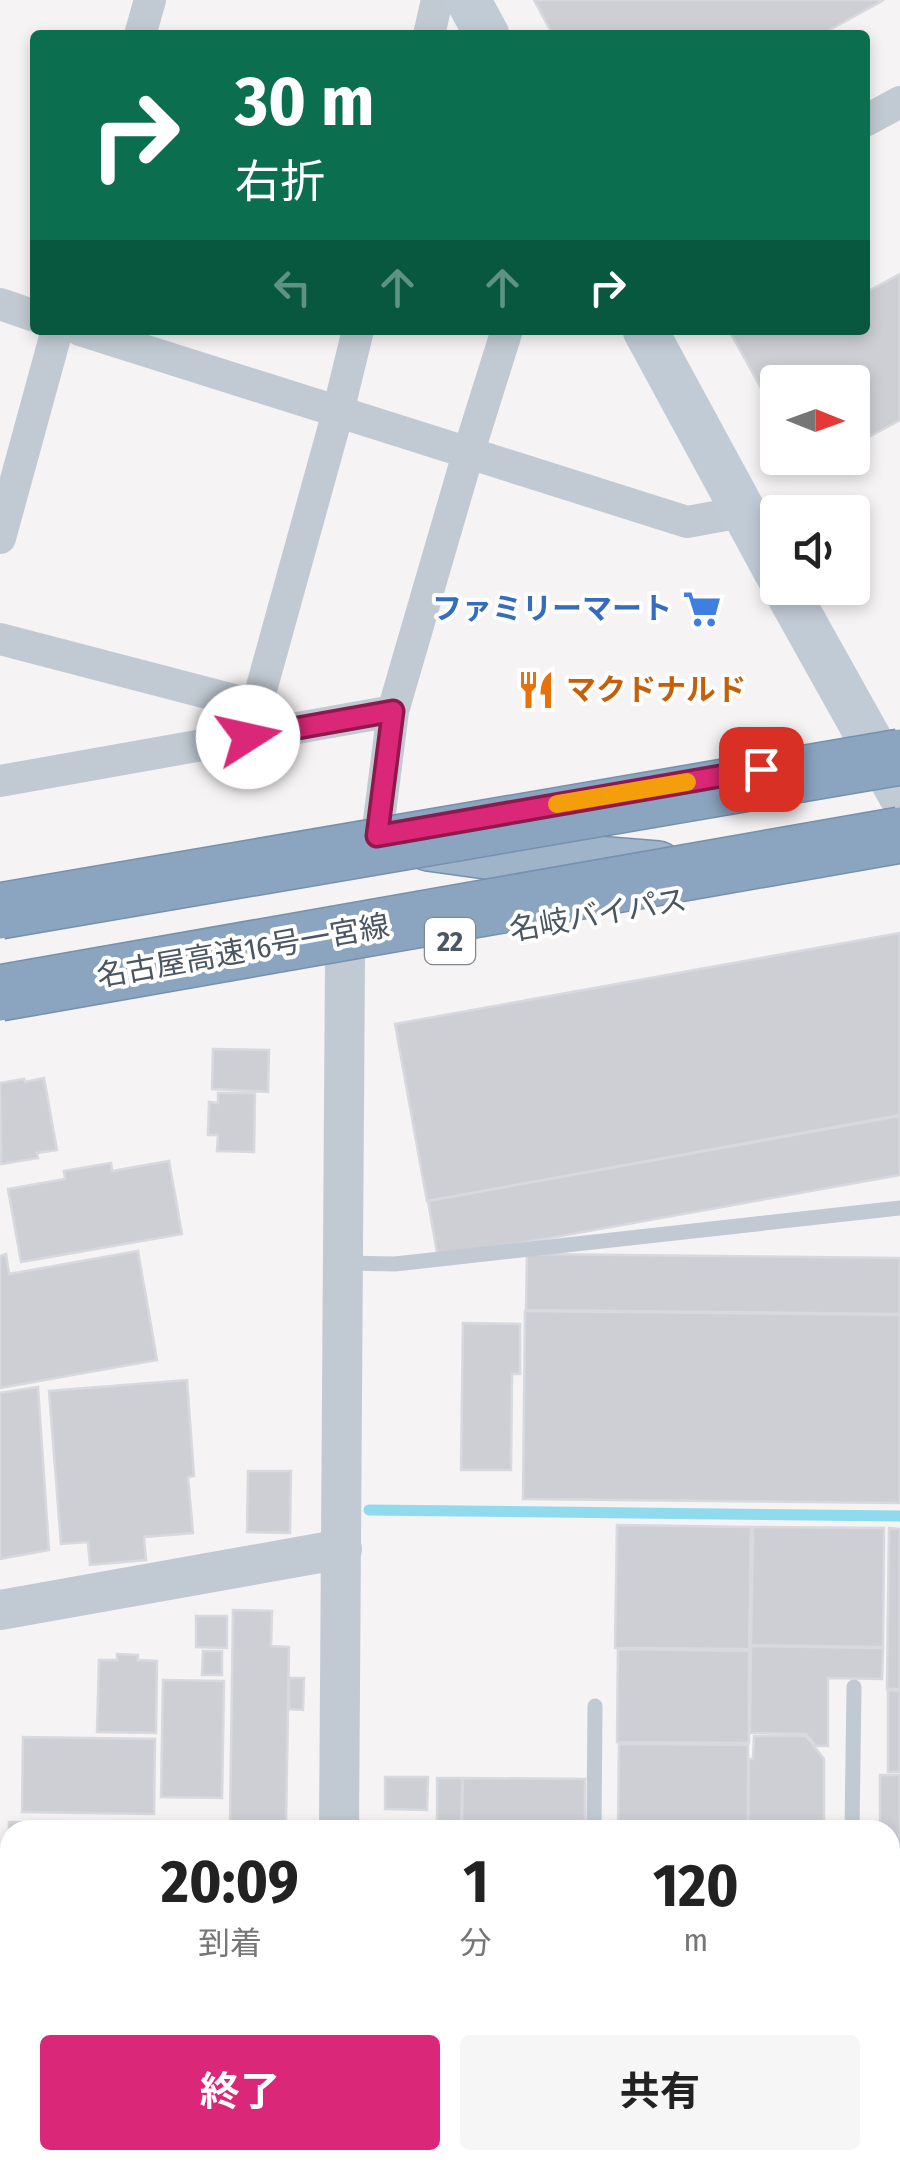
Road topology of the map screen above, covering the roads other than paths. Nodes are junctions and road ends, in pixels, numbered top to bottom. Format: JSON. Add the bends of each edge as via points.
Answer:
{"nodes":[{"id":1,"x":150,"y":0,"type":"edge"},
{"id":2,"x":437,"y":0,"type":"edge"},
{"id":3,"x":468,"y":0,"type":"edge"},
{"id":4,"x":141,"y":30,"type":"edge"},
{"id":5,"x":429,"y":30,"type":"edge"},
{"id":6,"x":483,"y":30,"type":"edge"},
{"id":7,"x":900,"y":102,"type":"edge"},
{"id":8,"x":870,"y":118,"type":"edge"},
{"id":9,"x":0,"y":304,"type":"edge"},
{"id":10,"x":30,"y":314,"type":"edge"},
{"id":11,"x":56,"y":335,"type":"edge"},
{"id":12,"x":96,"y":335,"type":"edge"},
{"id":13,"x":357,"y":335,"type":"edge"},
{"id":14,"x":506,"y":335,"type":"edge"},
{"id":15,"x":648,"y":335,"type":"edge"},
{"id":16,"x":338,"y":412,"type":"junction"},
{"id":17,"x":468,"y":454,"type":"junction"},
{"id":18,"x":742,"y":512,"type":"junction"},
{"id":19,"x":0,"y":538,"type":"edge"},
{"id":20,"x":760,"y":544,"type":"edge"},
{"id":21,"x":795,"y":605,"type":"edge"},
{"id":22,"x":0,"y":640,"type":"edge"},
{"id":23,"x":393,"y":711,"type":"junction"},
{"id":24,"x":253,"y":721,"type":"junction"},
{"id":25,"x":895,"y":760,"type":"edge"},
{"id":26,"x":0,"y":781,"type":"edge"},
{"id":27,"x":900,"y":835,"type":"edge"},
{"id":28,"x":377,"y":836,"type":"junction"},
{"id":29,"x":900,"y":859,"type":"edge"},
{"id":30,"x":0,"y":902,"type":"edge"},
{"id":31,"x":0,"y":912,"type":"edge"},
{"id":32,"x":345,"y":960,"type":"junction"},
{"id":33,"x":0,"y":993,"type":"edge"},
{"id":34,"x":0,"y":1021,"type":"edge"},
{"id":35,"x":900,"y":1208,"type":"edge"},
{"id":36,"x":343,"y":1263,"type":"junction"},
{"id":37,"x":342,"y":1549,"type":"junction"},
{"id":38,"x":0,"y":1610,"type":"edge"},
{"id":39,"x":854,"y":1687,"type":"dead end"},
{"id":40,"x":595,"y":1706,"type":"dead end"},
{"id":41,"x":339,"y":1820,"type":"edge"},
{"id":42,"x":594,"y":1820,"type":"edge"},
{"id":43,"x":852,"y":1820,"type":"edge"}],
"edges":[{"from":1,"to":4,"type":"street"},
{"from":2,"to":5,"type":"street"},
{"from":3,"to":6,"type":"main road"},
{"from":7,"to":8,"type":"street"},
{"from":9,"to":10,"type":"street"},
{"from":11,"to":19,"type":"street"},
{"from":12,"to":16,"type":"street"},
{"from":13,"to":16,"type":"street"},
{"from":14,"to":17,"type":"street"},
{"from":15,"to":18,"type":"main road"},
{"from":16,"to":17,"type":"street"},
{"from":16,"to":24,"type":"street"},
{"from":17,"to":18,"type":"street","via":[[687,522]]},
{"from":17,"to":23,"type":"street"},
{"from":18,"to":20,"type":"main road"},
{"from":21,"to":25,"type":"main road"},
{"from":22,"to":24,"type":"street"},
{"from":23,"to":24,"type":"street"},
{"from":23,"to":28,"type":"street"},
{"from":24,"to":26,"type":"street"},
{"from":25,"to":28,"type":"highway"},
{"from":25,"to":31,"type":"highway","bridge":true},
{"from":27,"to":33,"type":"highway","name":"名古屋高速16号一宮線","bridge":true},
{"from":28,"to":29,"type":"highway","via":[[642,869]]},
{"from":28,"to":30,"type":"highway"},
{"from":29,"to":32,"type":"highway","name":"名岐バイパス","number":"22"},
{"from":32,"to":34,"type":"highway","name":"名岐バイパス","number":"22"},
{"from":32,"to":36,"type":"street"},
{"from":35,"to":36,"type":"lane","via":[[395,1264]]},
{"from":36,"to":37,"type":"street"},
{"from":37,"to":38,"type":"street"},
{"from":37,"to":41,"type":"street"},
{"from":39,"to":43,"type":"lane"},
{"from":40,"to":42,"type":"lane"}]}
